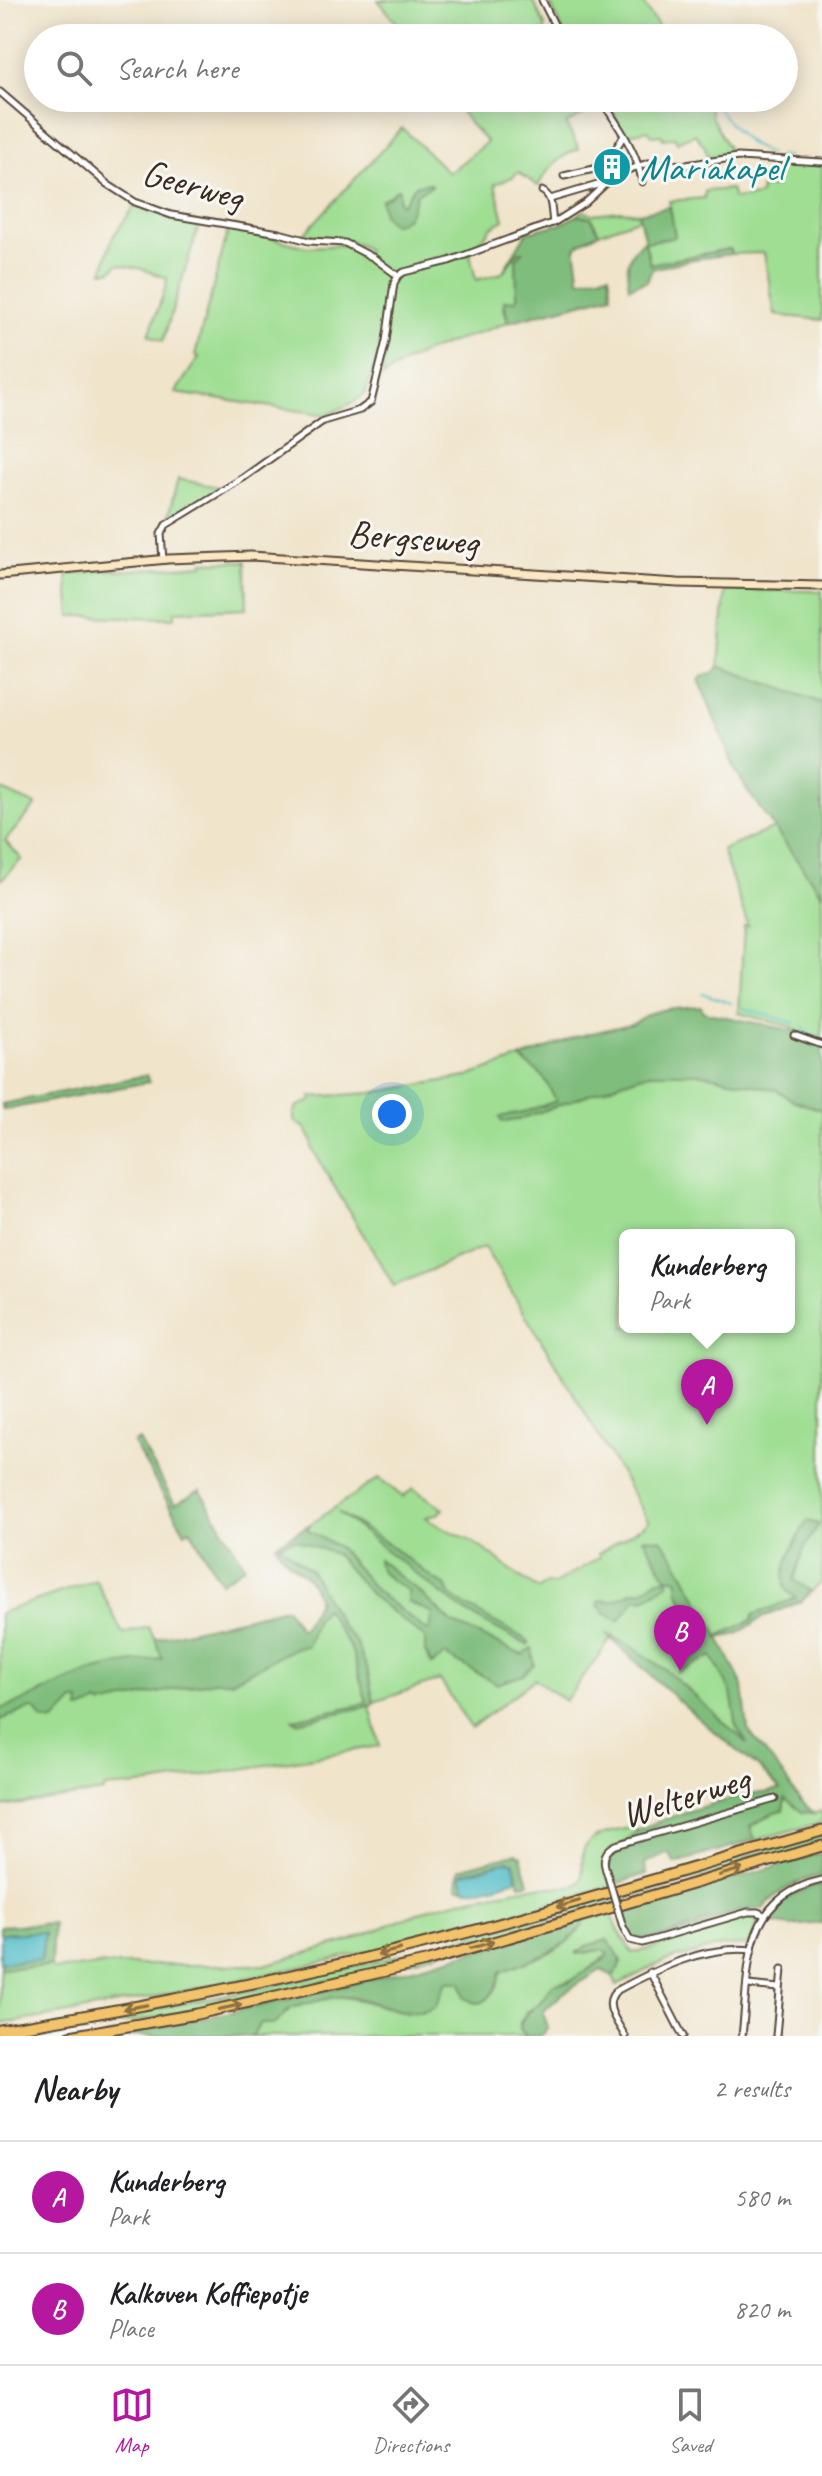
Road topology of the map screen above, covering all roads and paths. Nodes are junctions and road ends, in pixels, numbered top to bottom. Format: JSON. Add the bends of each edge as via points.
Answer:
{"nodes":[{"id":1,"x":542,"y":0,"type":"edge"},
{"id":2,"x":554,"y":24,"type":"edge"},
{"id":3,"x":0,"y":92,"type":"edge"},
{"id":4,"x":609,"y":112,"type":"edge"},
{"id":5,"x":624,"y":136,"type":"junction"},
{"id":6,"x":822,"y":162,"type":"edge"},
{"id":7,"x":602,"y":166,"type":"junction"},
{"id":8,"x":638,"y":166,"type":"junction"},
{"id":9,"x":564,"y":176,"type":"dead end"},
{"id":10,"x":610,"y":181,"type":"junction"},
{"id":11,"x":642,"y":182,"type":"dead end"},
{"id":12,"x":542,"y":191,"type":"dead end"},
{"id":13,"x":550,"y":199,"type":"junction"},
{"id":14,"x":553,"y":223,"type":"junction"},
{"id":15,"x":398,"y":276,"type":"junction"},
{"id":16,"x":163,"y":560,"type":"junction"},
{"id":17,"x":0,"y":575,"type":"edge"},
{"id":18,"x":822,"y":586,"type":"edge"},
{"id":19,"x":794,"y":1035,"type":"dead end"},
{"id":20,"x":822,"y":1045,"type":"edge"},
{"id":21,"x":775,"y":1799,"type":"dead end"},
{"id":22,"x":822,"y":1831,"type":"edge"},
{"id":23,"x":822,"y":1846,"type":"edge"},
{"id":24,"x":822,"y":1880,"type":"edge"},
{"id":25,"x":764,"y":1915,"type":"junction"},
{"id":26,"x":752,"y":1950,"type":"junction"},
{"id":27,"x":782,"y":1969,"type":"dead end"},
{"id":28,"x":650,"y":1972,"type":"junction"},
{"id":29,"x":748,"y":1985,"type":"junction"},
{"id":30,"x":779,"y":1988,"type":"junction"},
{"id":31,"x":0,"y":2030,"type":"edge"},
{"id":32,"x":70,"y":2036,"type":"edge"},
{"id":33,"x":625,"y":2036,"type":"edge"},
{"id":34,"x":683,"y":2036,"type":"edge"},
{"id":35,"x":742,"y":2036,"type":"edge"},
{"id":36,"x":776,"y":2036,"type":"edge"}],
"edges":[{"from":1,"to":2,"type":"street"},
{"from":3,"to":15,"type":"street","name":"Geerweg","via":[[135,202],[171,215],[345,243]]},
{"from":4,"to":5,"type":"street"},
{"from":5,"to":7,"type":"street"},
{"from":5,"to":8,"type":"street"},
{"from":6,"to":8,"type":"street","via":[[735,157]]},
{"from":7,"to":9,"type":"street"},
{"from":7,"to":10,"type":"street"},
{"from":8,"to":10,"type":"street"},
{"from":8,"to":11,"type":"street"},
{"from":10,"to":13,"type":"street"},
{"from":10,"to":14,"type":"street"},
{"from":12,"to":13,"type":"street"},
{"from":13,"to":14,"type":"street"},
{"from":14,"to":15,"type":"street"},
{"from":15,"to":16,"type":"street","via":[[371,402],[321,422],[166,525],[161,534]]},
{"from":16,"to":17,"type":"street","name":"Bergseweg"},
{"from":16,"to":18,"type":"street","name":"Bergseweg","via":[[278,556],[678,583]]},
{"from":19,"to":20,"type":"street"},
{"from":21,"to":25,"type":"street","name":"Welterweg","bridge":true,"via":[[614,1846],[605,1855],[630,1940],[642,1943],[748,1912]]},
{"from":22,"to":31,"type":"highway","one_way":true,"via":[[366,1958],[197,1996]]},
{"from":32,"to":23,"type":"highway","one_way":true,"via":[[197,2014],[425,1962]]},
{"from":24,"to":25,"type":"street","via":[[791,1891]]},
{"from":25,"to":26,"type":"street"},
{"from":26,"to":28,"type":"street","via":[[731,1949]]},
{"from":26,"to":29,"type":"street"},
{"from":27,"to":30,"type":"street"},
{"from":28,"to":33,"type":"street","via":[[610,1999]]},
{"from":28,"to":34,"type":"street"},
{"from":29,"to":30,"type":"street"},
{"from":29,"to":35,"type":"street"},
{"from":30,"to":36,"type":"street"}]}
